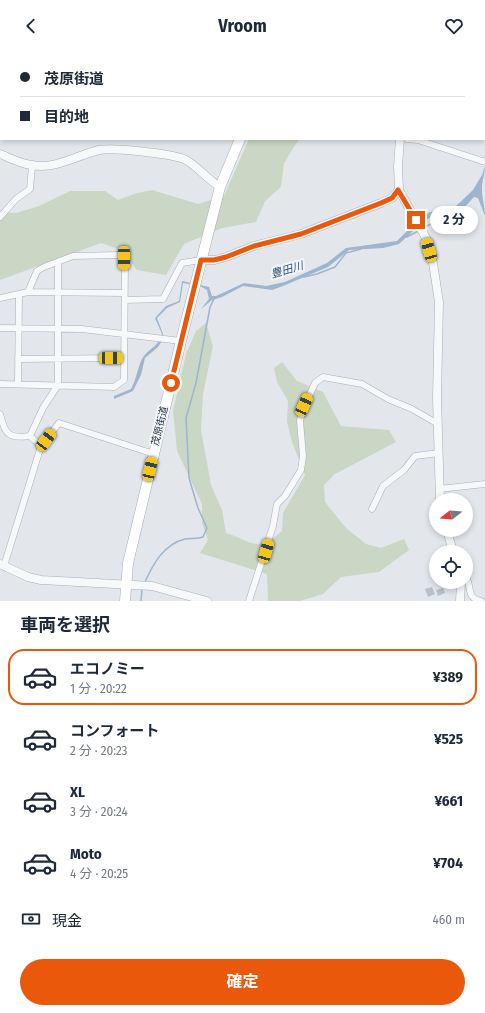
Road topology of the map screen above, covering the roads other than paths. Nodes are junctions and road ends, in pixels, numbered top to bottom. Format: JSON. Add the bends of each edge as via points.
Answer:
{"nodes":[{"id":1,"x":240,"y":140,"type":"edge"},
{"id":2,"x":400,"y":140,"type":"edge"},
{"id":3,"x":418,"y":140,"type":"edge"},
{"id":4,"x":0,"y":154,"type":"edge"},
{"id":5,"x":485,"y":162,"type":"edge"},
{"id":6,"x":32,"y":166,"type":"junction"},
{"id":7,"x":220,"y":187,"type":"junction"},
{"id":8,"x":398,"y":190,"type":"junction"},
{"id":9,"x":0,"y":217,"type":"edge"},
{"id":10,"x":201,"y":260,"type":"junction"},
{"id":11,"x":58,"y":262,"type":"junction"},
{"id":12,"x":28,"y":292,"type":"junction"},
{"id":13,"x":124,"y":292,"type":"junction"},
{"id":14,"x":58,"y":293,"type":"junction"},
{"id":15,"x":19,"y":295,"type":"junction"},
{"id":16,"x":0,"y":298,"type":"edge"},
{"id":17,"x":125,"y":300,"type":"junction"},
{"id":18,"x":0,"y":328,"type":"edge"},
{"id":19,"x":18,"y":328,"type":"junction"},
{"id":20,"x":58,"y":328,"type":"junction"},
{"id":21,"x":125,"y":334,"type":"junction"},
{"id":22,"x":181,"y":341,"type":"junction"},
{"id":23,"x":124,"y":358,"type":"junction"},
{"id":24,"x":18,"y":359,"type":"junction"},
{"id":25,"x":59,"y":359,"type":"junction"},
{"id":26,"x":0,"y":384,"type":"edge"},
{"id":27,"x":18,"y":384,"type":"junction"},
{"id":28,"x":58,"y":385,"type":"junction"},
{"id":29,"x":0,"y":414,"type":"edge"},
{"id":30,"x":438,"y":424,"type":"junction"},
{"id":31,"x":30,"y":436,"type":"junction"},
{"id":32,"x":41,"y":446,"type":"junction"},
{"id":33,"x":439,"y":453,"type":"junction"},
{"id":34,"x":154,"y":454,"type":"junction"},
{"id":35,"x":485,"y":484,"type":"edge"},
{"id":36,"x":439,"y":489,"type":"junction"},
{"id":37,"x":439,"y":493,"type":"edge"},
{"id":38,"x":372,"y":509,"type":"dead end"},
{"id":39,"x":2,"y":565,"type":"edge"},
{"id":40,"x":126,"y":583,"type":"junction"},
{"id":41,"x":461,"y":589,"type":"edge"},
{"id":42,"x":468,"y":589,"type":"edge"},
{"id":43,"x":124,"y":601,"type":"edge"},
{"id":44,"x":206,"y":601,"type":"edge"},
{"id":45,"x":249,"y":601,"type":"edge"},
{"id":46,"x":460,"y":601,"type":"edge"},
{"id":47,"x":481,"y":601,"type":"edge"}],
"edges":[{"from":1,"to":7,"type":"main road","name":"茂原街道"},
{"from":2,"to":8,"type":"street"},
{"from":3,"to":5,"type":"street"},
{"from":4,"to":6,"type":"street"},
{"from":6,"to":7,"type":"street","via":[[49,165],[100,150],[116,149],[185,159],[208,180]]},
{"from":6,"to":9,"type":"street","via":[[30,189],[16,199]]},
{"from":7,"to":10,"type":"main road","name":"茂原街道"},
{"from":8,"to":10,"type":"street","via":[[392,198],[381,203],[301,234],[254,246],[226,257]]},
{"from":8,"to":30,"type":"street","via":[[426,238],[433,262],[439,302]]},
{"from":10,"to":17,"type":"street","via":[[182,263],[163,299]]},
{"from":10,"to":22,"type":"main road","name":"茂原街道"},
{"from":11,"to":12,"type":"street","via":[[37,271]]},
{"from":11,"to":13,"type":"street","via":[[73,256],[119,255],[124,258]]},
{"from":11,"to":14,"type":"street"},
{"from":12,"to":14,"type":"street"},
{"from":12,"to":15,"type":"street"},
{"from":13,"to":14,"type":"street"},
{"from":13,"to":17,"type":"street"},
{"from":14,"to":20,"type":"street"},
{"from":15,"to":16,"type":"street"},
{"from":15,"to":19,"type":"street"},
{"from":17,"to":21,"type":"street"},
{"from":18,"to":19,"type":"street"},
{"from":19,"to":20,"type":"street"},
{"from":19,"to":24,"type":"street"},
{"from":20,"to":21,"type":"street"},
{"from":20,"to":25,"type":"street"},
{"from":21,"to":22,"type":"street"},
{"from":21,"to":23,"type":"street"},
{"from":22,"to":34,"type":"main road","name":"茂原街道"},
{"from":23,"to":25,"type":"street"},
{"from":23,"to":28,"type":"street","via":[[124,380],[114,387]]},
{"from":24,"to":25,"type":"street"},
{"from":24,"to":27,"type":"street"},
{"from":25,"to":28,"type":"street"},
{"from":26,"to":27,"type":"street"},
{"from":27,"to":28,"type":"street"},
{"from":28,"to":31,"type":"street","via":[[43,408]]},
{"from":29,"to":31,"type":"street","via":[[3,428],[8,434],[15,438]]},
{"from":30,"to":33,"type":"street"},
{"from":30,"to":45,"type":"street","via":[[412,408],[388,399],[362,384],[323,377],[315,383],[302,412],[302,470],[277,504],[269,540]]},
{"from":31,"to":32,"type":"street"},
{"from":32,"to":34,"type":"street","via":[[59,423]]},
{"from":32,"to":39,"type":"street"},
{"from":33,"to":36,"type":"street"},
{"from":33,"to":38,"type":"street","via":[[415,456],[404,470],[383,486]]},
{"from":34,"to":40,"type":"main road","name":"茂原街道","via":[[128,563]]},
{"from":35,"to":36,"type":"street"},
{"from":36,"to":37,"type":"street"},
{"from":39,"to":40,"type":"street","via":[[41,580]]},
{"from":40,"to":43,"type":"main road","name":"茂原街道"},
{"from":40,"to":44,"type":"street","via":[[152,586]]},
{"from":41,"to":46,"type":"street"},
{"from":42,"to":47,"type":"street","via":[[472,597]]}]}
